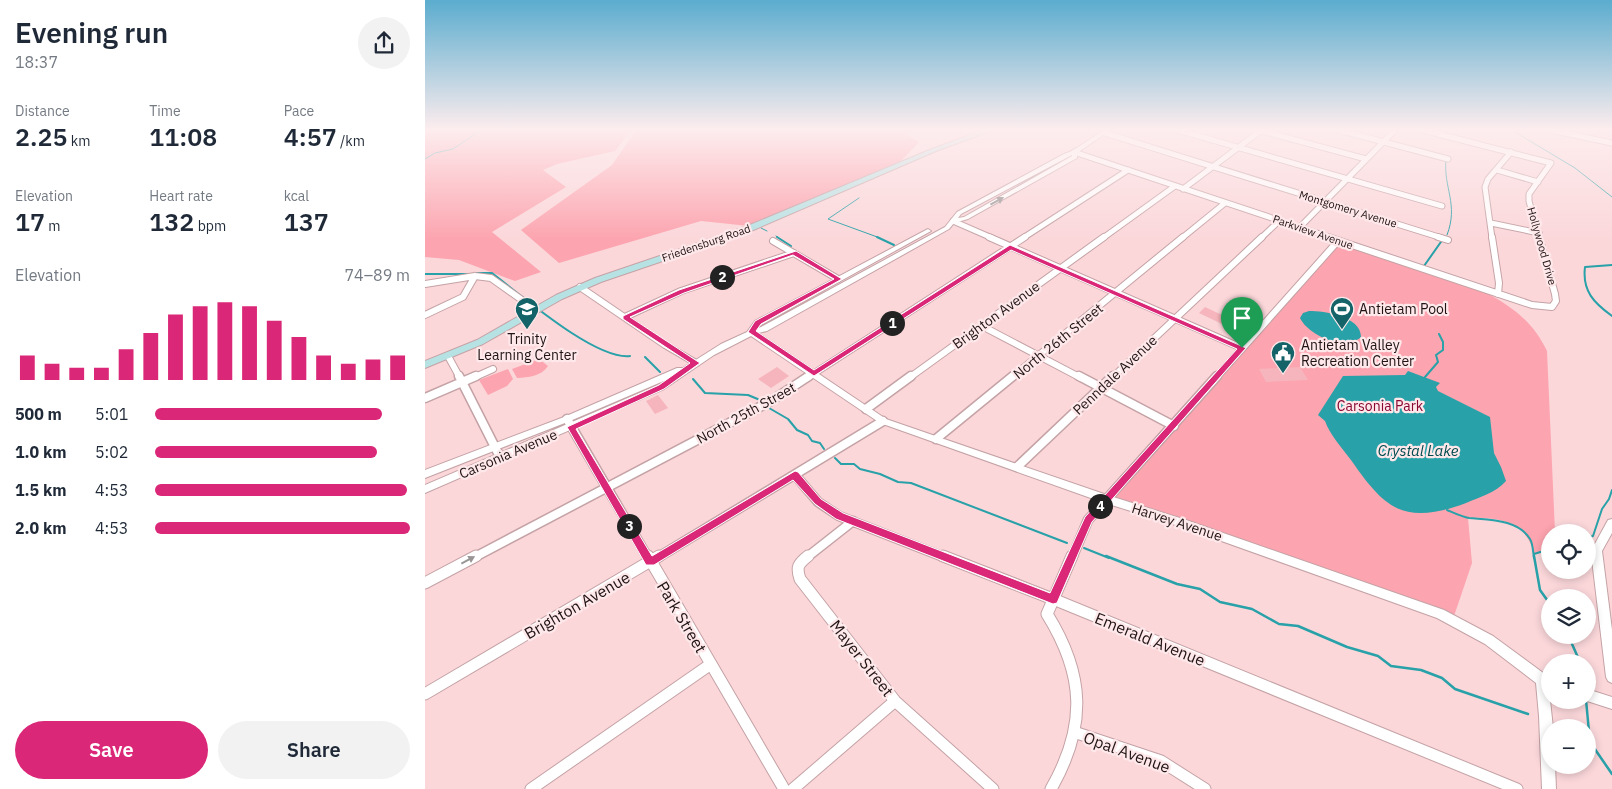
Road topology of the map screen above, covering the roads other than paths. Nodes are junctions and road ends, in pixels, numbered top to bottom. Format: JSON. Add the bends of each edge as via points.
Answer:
{"nodes":[{"id":1,"x":897,"y":166,"type":"edge"},
{"id":2,"x":1059,"y":166,"type":"edge"},
{"id":3,"x":1115,"y":166,"type":"edge"},
{"id":4,"x":1210,"y":166,"type":"edge"},
{"id":5,"x":1301,"y":166,"type":"edge"},
{"id":6,"x":1359,"y":166,"type":"edge"},
{"id":7,"x":1500,"y":166,"type":"edge"},
{"id":8,"x":1550,"y":166,"type":"edge"},
{"id":9,"x":1213,"y":167,"type":"junction"},
{"id":10,"x":1128,"y":170,"type":"junction"},
{"id":11,"x":1497,"y":170,"type":"junction"},
{"id":12,"x":1347,"y":179,"type":"junction"},
{"id":13,"x":1538,"y":182,"type":"junction"},
{"id":14,"x":1175,"y":186,"type":"junction"},
{"id":15,"x":1183,"y":189,"type":"junction"},
{"id":16,"x":1325,"y":202,"type":"junction"},
{"id":17,"x":1225,"y":203,"type":"junction"},
{"id":18,"x":1442,"y":206,"type":"dead end"},
{"id":19,"x":953,"y":221,"type":"junction"},
{"id":20,"x":1279,"y":221,"type":"junction"},
{"id":21,"x":1491,"y":223,"type":"junction"},
{"id":22,"x":1299,"y":228,"type":"junction"},
{"id":23,"x":1539,"y":233,"type":"junction"},
{"id":24,"x":1449,"y":240,"type":"dead end"},
{"id":25,"x":773,"y":241,"type":"dead end"},
{"id":26,"x":1338,"y":241,"type":"junction"},
{"id":27,"x":1010,"y":247,"type":"junction"},
{"id":28,"x":794,"y":253,"type":"junction"},
{"id":29,"x":1060,"y":269,"type":"junction"},
{"id":30,"x":475,"y":276,"type":"junction"},
{"id":31,"x":839,"y":279,"type":"junction"},
{"id":32,"x":425,"y":284,"type":"edge"},
{"id":33,"x":581,"y":287,"type":"junction"},
{"id":34,"x":1116,"y":293,"type":"junction"},
{"id":35,"x":1498,"y":294,"type":"junction"},
{"id":36,"x":1552,"y":307,"type":"joint"},
{"id":37,"x":536,"y":310,"type":"junction"},
{"id":38,"x":425,"y":316,"type":"edge"},
{"id":39,"x":625,"y":317,"type":"junction"},
{"id":40,"x":1175,"y":319,"type":"junction"},
{"id":41,"x":983,"y":326,"type":"junction"},
{"id":42,"x":751,"y":332,"type":"junction"},
{"id":43,"x":1242,"y":348,"type":"junction"},
{"id":44,"x":448,"y":356,"type":"junction"},
{"id":45,"x":1040,"y":356,"type":"junction"},
{"id":46,"x":696,"y":363,"type":"junction"},
{"id":47,"x":425,"y":365,"type":"edge"},
{"id":48,"x":493,"y":369,"type":"dead end"},
{"id":49,"x":814,"y":373,"type":"junction"},
{"id":50,"x":461,"y":382,"type":"junction"},
{"id":51,"x":1101,"y":387,"type":"junction"},
{"id":52,"x":425,"y":398,"type":"edge"},
{"id":53,"x":866,"y":409,"type":"junction"},
{"id":54,"x":883,"y":421,"type":"junction"},
{"id":55,"x":569,"y":423,"type":"junction"},
{"id":56,"x":1174,"y":426,"type":"junction"},
{"id":57,"x":936,"y":439,"type":"junction"},
{"id":58,"x":495,"y":447,"type":"junction"},
{"id":59,"x":500,"y":457,"type":"junction"},
{"id":60,"x":1017,"y":468,"type":"junction"},
{"id":61,"x":425,"y":474,"type":"edge"},
{"id":62,"x":795,"y":475,"type":"junction"},
{"id":63,"x":607,"y":488,"type":"junction"},
{"id":64,"x":425,"y":489,"type":"edge"},
{"id":65,"x":1106,"y":499,"type":"junction"},
{"id":66,"x":853,"y":521,"type":"junction"},
{"id":67,"x":1612,"y":523,"type":"edge"},
{"id":68,"x":1596,"y":551,"type":"joint"},
{"id":69,"x":650,"y":562,"type":"junction"},
{"id":70,"x":425,"y":583,"type":"edge"},
{"id":71,"x":1053,"y":599,"type":"junction"},
{"id":72,"x":711,"y":664,"type":"junction"},
{"id":73,"x":1612,"y":676,"type":"edge"},
{"id":74,"x":1541,"y":678,"type":"edge"},
{"id":75,"x":425,"y":694,"type":"edge"},
{"id":76,"x":1596,"y":698,"type":"edge"},
{"id":77,"x":895,"y":701,"type":"junction"},
{"id":78,"x":1612,"y":703,"type":"edge"},
{"id":79,"x":1546,"y":709,"type":"edge"},
{"id":80,"x":1074,"y":732,"type":"junction"},
{"id":81,"x":531,"y":789,"type":"edge"},
{"id":82,"x":784,"y":789,"type":"edge"},
{"id":83,"x":793,"y":789,"type":"edge"},
{"id":84,"x":993,"y":789,"type":"edge"},
{"id":85,"x":1051,"y":789,"type":"edge"},
{"id":86,"x":1205,"y":789,"type":"edge"},
{"id":87,"x":1517,"y":789,"type":"edge"},
{"id":88,"x":1549,"y":789,"type":"edge"}],
"edges":[{"from":1,"to":33,"type":"main road","name":"Friedensburg Road","via":[[748,229]]},
{"from":2,"to":19,"type":"street","name":"Carsonia Avenue","via":[[966,218]]},
{"from":3,"to":10,"type":"street","name":"Parkview Avenue"},
{"from":4,"to":9,"type":"street","name":"Montgomery Avenue"},
{"from":5,"to":12,"type":"street"},
{"from":6,"to":12,"type":"street"},
{"from":7,"to":11,"type":"street"},
{"from":8,"to":13,"type":"street","name":"Hollywood Drive"},
{"from":9,"to":15,"type":"street"},
{"from":9,"to":16,"type":"street","name":"Montgomery Avenue"},
{"from":10,"to":14,"type":"street","name":"Parkview Avenue"},
{"from":10,"to":27,"type":"street","name":"North 25th Street"},
{"from":11,"to":13,"type":"street"},
{"from":11,"to":21,"type":"street","via":[[1485,187]]},
{"from":12,"to":16,"type":"street"},
{"from":12,"to":18,"type":"street"},
{"from":13,"to":23,"type":"street","name":"Hollywood Drive","via":[[1529,194],[1529,201]]},
{"from":14,"to":15,"type":"street","name":"Parkview Avenue"},
{"from":14,"to":29,"type":"street","name":"Brighton Avenue"},
{"from":15,"to":17,"type":"street","name":"Parkview Avenue"},
{"from":16,"to":22,"type":"street"},
{"from":16,"to":24,"type":"street","name":"Montgomery Avenue"},
{"from":17,"to":20,"type":"street","name":"Parkview Avenue"},
{"from":17,"to":34,"type":"street","name":"North 26th Street"},
{"from":19,"to":27,"type":"street"},
{"from":19,"to":31,"type":"street","name":"Carsonia Avenue"},
{"from":19,"to":42,"type":"street","name":"Carsonia Avenue","via":[[947,228],[764,329]]},
{"from":20,"to":22,"type":"street","name":"Parkview Avenue"},
{"from":20,"to":40,"type":"street","name":"Penndale Avenue"},
{"from":21,"to":23,"type":"street"},
{"from":21,"to":35,"type":"street"},
{"from":22,"to":26,"type":"street","name":"Parkview Avenue"},
{"from":23,"to":36,"type":"street","name":"Hollywood Drive","via":[[1555,294],[1556,301]]},
{"from":25,"to":28,"type":"street"},
{"from":26,"to":35,"type":"street","name":"Parkview Avenue"},
{"from":26,"to":43,"type":"street"},
{"from":27,"to":29,"type":"street"},
{"from":27,"to":49,"type":"street","name":"North 25th Street"},
{"from":28,"to":31,"type":"street"},
{"from":28,"to":39,"type":"street","via":[[681,291]]},
{"from":29,"to":34,"type":"street"},
{"from":29,"to":41,"type":"street","name":"Brighton Avenue"},
{"from":30,"to":32,"type":"street"},
{"from":30,"to":37,"type":"street","via":[[495,279]]},
{"from":30,"to":38,"type":"street","via":[[463,297]]},
{"from":31,"to":42,"type":"street","name":"Carsonia Avenue","via":[[758,322]]},
{"from":33,"to":37,"type":"main road","name":"Friedensburg Road"},
{"from":33,"to":39,"type":"street"},
{"from":34,"to":40,"type":"street"},
{"from":34,"to":45,"type":"street","name":"North 26th Street"},
{"from":35,"to":36,"type":"street","name":"Parkview Avenue","via":[[1532,305]]},
{"from":37,"to":44,"type":"main road","name":"Friedensburg Road"},
{"from":39,"to":46,"type":"street"},
{"from":40,"to":43,"type":"street"},
{"from":40,"to":51,"type":"street","name":"Penndale Avenue"},
{"from":41,"to":45,"type":"street"},
{"from":41,"to":53,"type":"street","name":"Brighton Avenue"},
{"from":42,"to":46,"type":"street","name":"Carsonia Avenue"},
{"from":42,"to":49,"type":"street","name":"Harvey Avenue"},
{"from":43,"to":56,"type":"street"},
{"from":44,"to":47,"type":"main road","name":"Friedensburg Road"},
{"from":44,"to":50,"type":"street"},
{"from":45,"to":51,"type":"street"},
{"from":45,"to":57,"type":"street","name":"North 26th Street"},
{"from":46,"to":55,"type":"street","name":"Carsonia Avenue","via":[[661,387]]},
{"from":48,"to":50,"type":"street"},
{"from":49,"to":53,"type":"street","name":"Harvey Avenue"},
{"from":49,"to":63,"type":"street","name":"North 25th Street","via":[[771,401]]},
{"from":50,"to":52,"type":"street"},
{"from":50,"to":58,"type":"street"},
{"from":51,"to":56,"type":"street"},
{"from":51,"to":60,"type":"street","name":"Penndale Avenue"},
{"from":53,"to":54,"type":"street","name":"Harvey Avenue"},
{"from":54,"to":57,"type":"street","name":"Harvey Avenue"},
{"from":54,"to":62,"type":"street","name":"Brighton Avenue"},
{"from":55,"to":58,"type":"street","name":"Carsonia Avenue"},
{"from":55,"to":59,"type":"street","name":"Carsonia Avenue"},
{"from":55,"to":63,"type":"street","name":"Park Street"},
{"from":56,"to":65,"type":"street"},
{"from":57,"to":60,"type":"street","name":"Harvey Avenue"},
{"from":58,"to":59,"type":"street"},
{"from":58,"to":61,"type":"street","name":"Carsonia Avenue"},
{"from":59,"to":64,"type":"street","name":"Carsonia Avenue"},
{"from":60,"to":65,"type":"street","name":"Harvey Avenue"},
{"from":62,"to":66,"type":"street","name":"Emerald Avenue","via":[[818,502]]},
{"from":62,"to":69,"type":"street","name":"Brighton Avenue"},
{"from":63,"to":69,"type":"street","name":"Park Street"},
{"from":70,"to":63,"type":"street","name":"North 25th Street","one_way":true},
{"from":65,"to":71,"type":"street","via":[[1088,520]]},
{"from":65,"to":74,"type":"street","name":"Harvey Avenue","via":[[1440,614],[1489,640]]},
{"from":66,"to":71,"type":"street","name":"Emerald Avenue"},
{"from":66,"to":77,"type":"street","name":"Mayer Street","via":[[799,563],[797,569],[800,579]]},
{"from":67,"to":68,"type":"street"},
{"from":68,"to":73,"type":"street"},
{"from":69,"to":72,"type":"street","name":"Park Street"},
{"from":69,"to":75,"type":"street","name":"Brighton Avenue"},
{"from":71,"to":80,"type":"street","via":[[1047,614],[1064,644],[1075,678],[1077,706]]},
{"from":71,"to":87,"type":"street","name":"Emerald Avenue"},
{"from":72,"to":81,"type":"street"},
{"from":72,"to":82,"type":"street","name":"Park Street"},
{"from":76,"to":78,"type":"street"},
{"from":77,"to":83,"type":"street"},
{"from":77,"to":84,"type":"street","name":"Mayer Street"},
{"from":79,"to":88,"type":"street"},
{"from":80,"to":85,"type":"street","via":[[1064,765]]},
{"from":80,"to":86,"type":"street","name":"Opal Avenue","via":[[1161,761]]}]}
